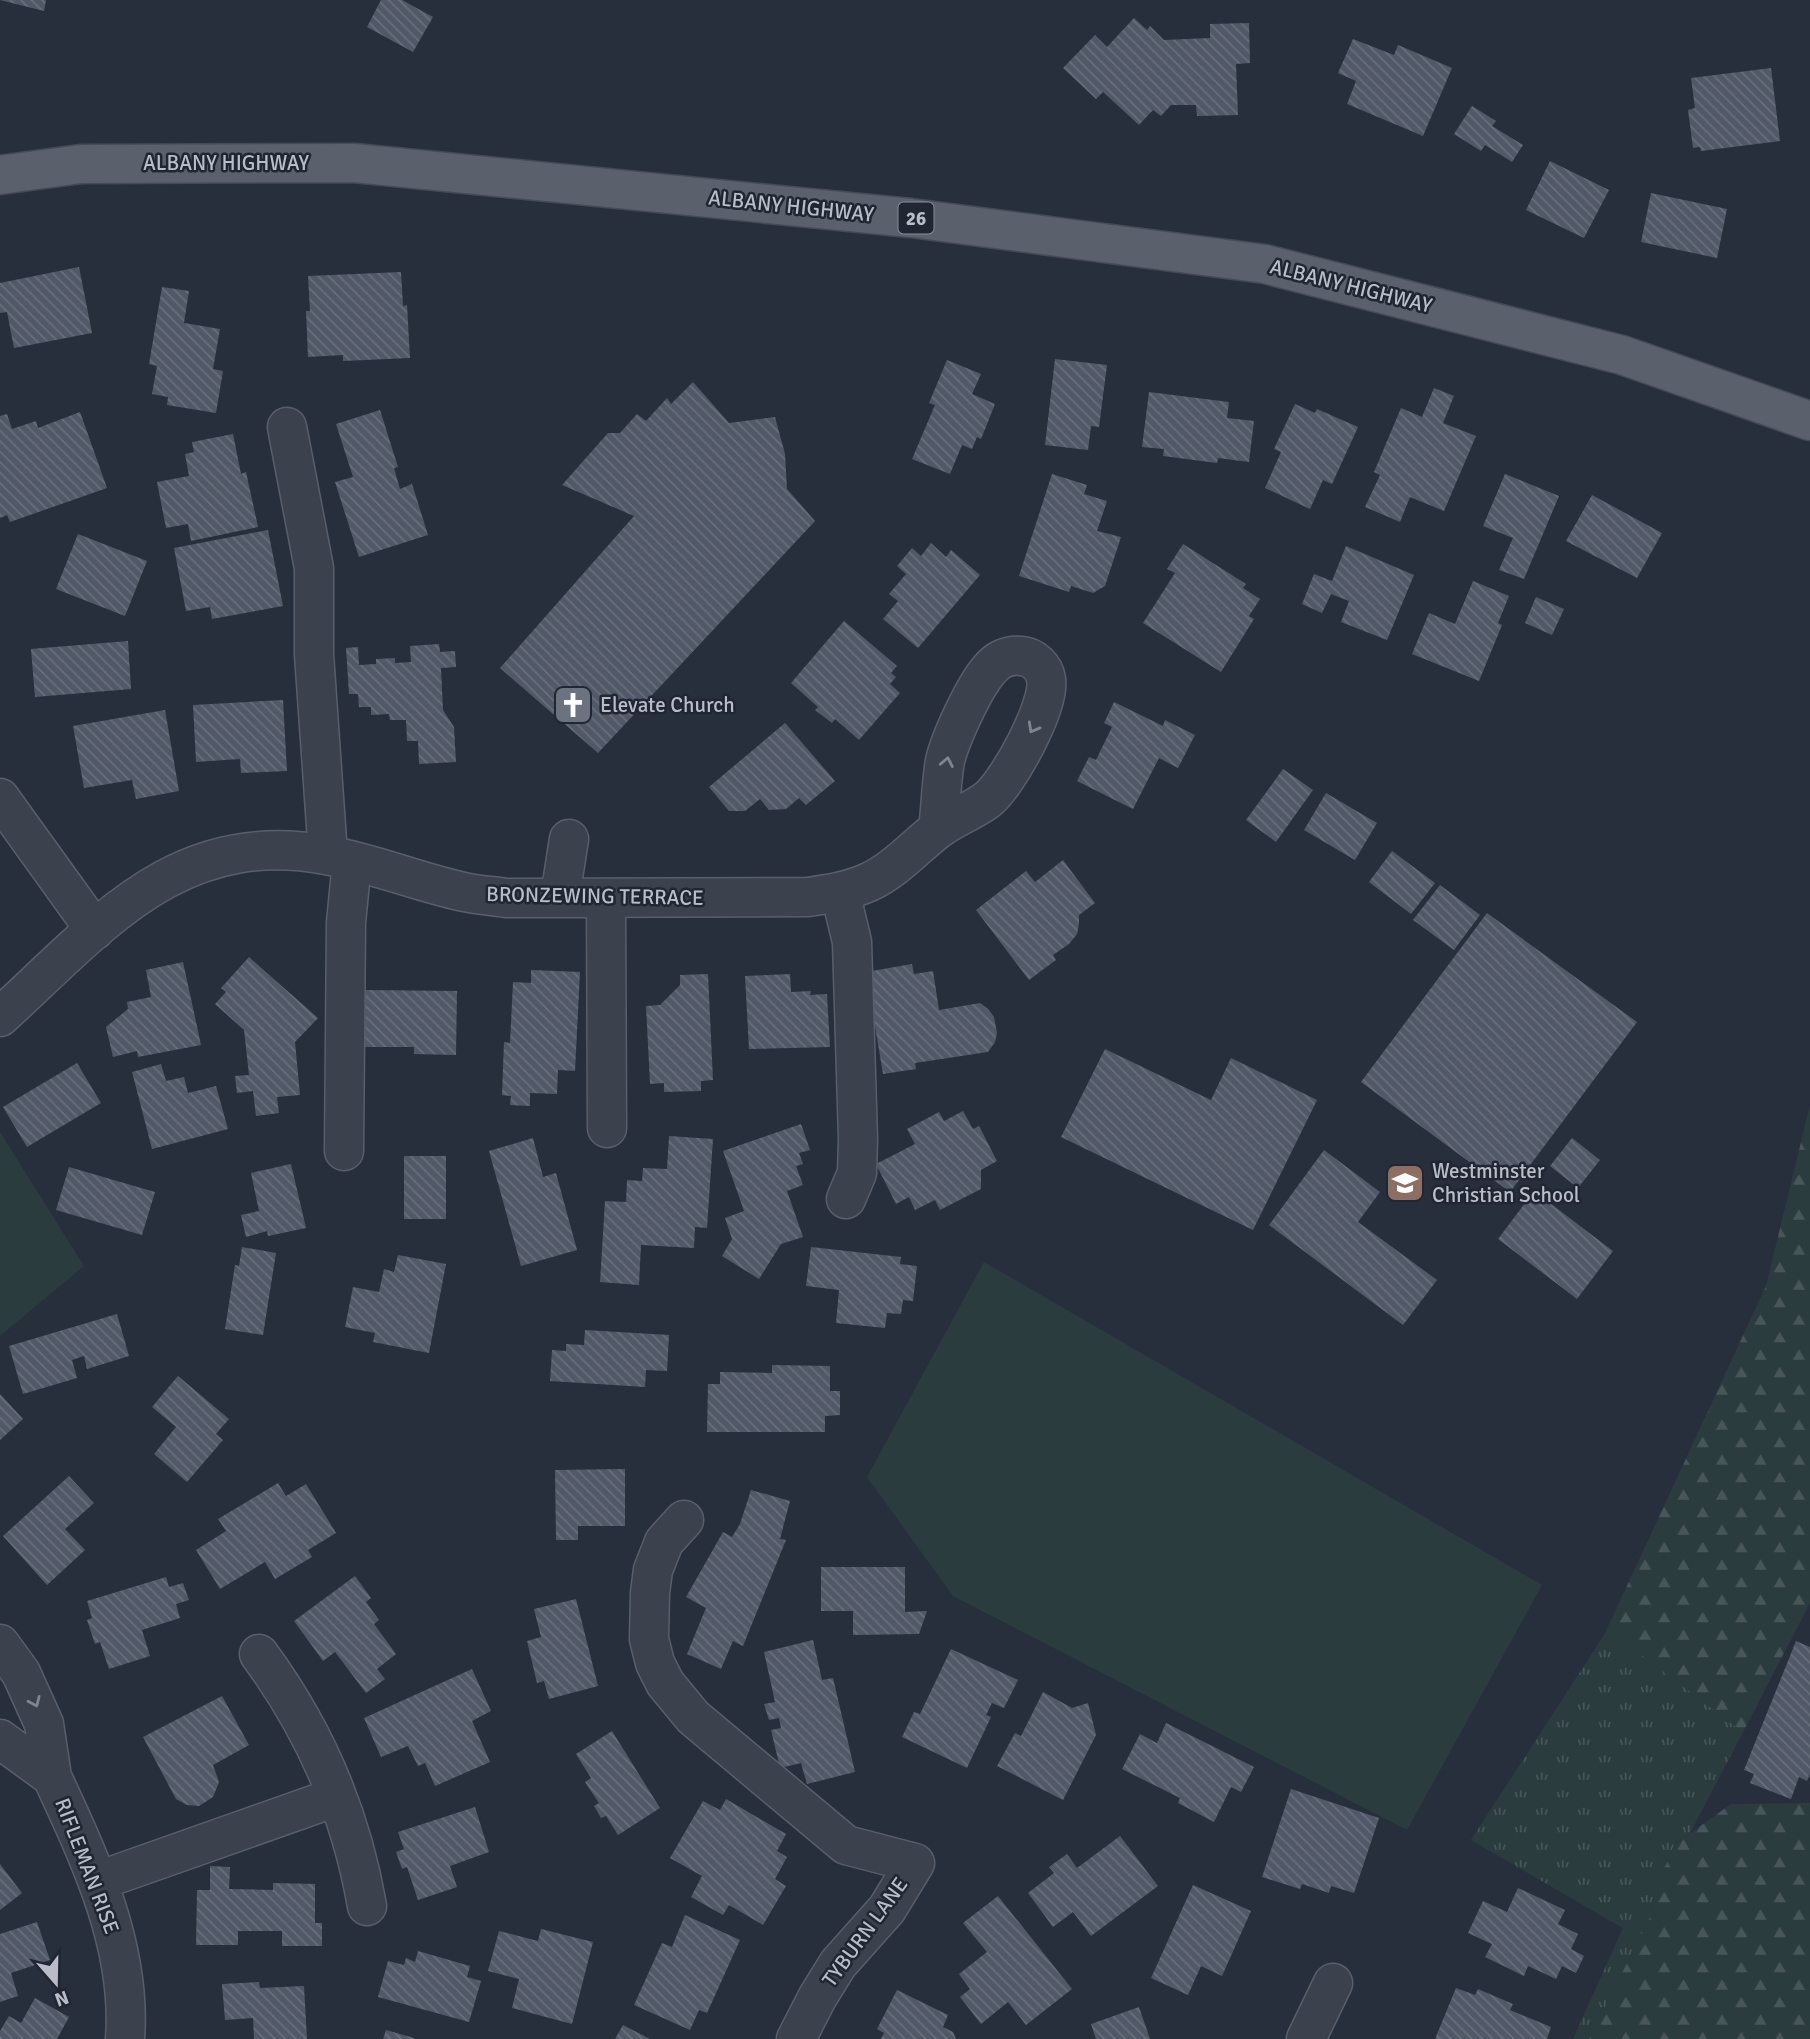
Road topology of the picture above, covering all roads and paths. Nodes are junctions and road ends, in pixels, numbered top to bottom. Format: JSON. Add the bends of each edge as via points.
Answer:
{"nodes":[{"id":1,"x":0,"y":175,"type":"edge"},
{"id":2,"x":1810,"y":421,"type":"edge"},
{"id":3,"x":287,"y":427,"type":"dead end"},
{"id":4,"x":0,"y":798,"type":"edge"},
{"id":5,"x":937,"y":829,"type":"dead end"},
{"id":6,"x":569,"y":839,"type":"dead end"},
{"id":7,"x":340,"y":858,"type":"junction"},
{"id":8,"x":840,"y":892,"type":"junction"},
{"id":9,"x":559,"y":897,"type":"junction"},
{"id":10,"x":606,"y":898,"type":"junction"},
{"id":11,"x":95,"y":930,"type":"junction"},
{"id":12,"x":0,"y":1017,"type":"edge"},
{"id":13,"x":607,"y":1128,"type":"dead end"},
{"id":14,"x":344,"y":1151,"type":"dead end"},
{"id":15,"x":846,"y":1199,"type":"dead end"},
{"id":16,"x":684,"y":1520,"type":"dead end"},
{"id":17,"x":0,"y":1644,"type":"edge"},
{"id":18,"x":259,"y":1654,"type":"dead end"},
{"id":19,"x":0,"y":1739,"type":"edge"},
{"id":20,"x":52,"y":1777,"type":"junction"},
{"id":21,"x":336,"y":1797,"type":"junction"},
{"id":22,"x":98,"y":1881,"type":"junction"},
{"id":23,"x":367,"y":1906,"type":"dead end"},
{"id":24,"x":1333,"y":1983,"type":"dead end"},
{"id":25,"x":125,"y":2039,"type":"edge"},
{"id":26,"x":796,"y":2039,"type":"edge"},
{"id":27,"x":1306,"y":2039,"type":"edge"}],
"edges":[{"from":1,"to":2,"type":"main road","name":"ALBANY HIGHWAY","number":"26","via":[[81,164],[354,163],[911,218],[1265,264],[1622,355]]},
{"from":3,"to":7,"type":"street","via":[[314,568],[314,654]]},
{"from":4,"to":11,"type":"street"},
{"from":5,"to":8,"type":"street","name":"BRONZEWING TERRACE","via":[[871,881]]},
{"from":6,"to":9,"type":"street"},
{"from":7,"to":9,"type":"street","name":"BRONZEWING TERRACE","via":[[466,893]]},
{"from":7,"to":11,"type":"street","name":"BRONZEWING TERRACE","via":[[293,849],[240,851],[197,863],[144,892]]},
{"from":7,"to":14,"type":"street","via":[[346,923]]},
{"from":8,"to":10,"type":"street","name":"BRONZEWING TERRACE","via":[[808,897]]},
{"from":8,"to":15,"type":"street","via":[[852,942],[858,1139],[857,1173]]},
{"from":9,"to":10,"type":"street","name":"BRONZEWING TERRACE"},
{"from":10,"to":13,"type":"street"},
{"from":11,"to":12,"type":"street","name":"BRONZEWING TERRACE"},
{"from":16,"to":26,"type":"street","name":"TYBURN LANE","via":[[664,1542],[650,1593],[649,1639],[665,1683],[693,1717],[846,1845],[915,1863],[887,1909],[838,1964]]},
{"from":17,"to":20,"type":"street","name":"RIFLEMAN RISE","one_way":true,"via":[[21,1673],[44,1724]]},
{"from":18,"to":21,"type":"street","via":[[307,1726]]},
{"from":19,"to":20,"type":"street","name":"RIFLEMAN RISE"},
{"from":20,"to":22,"type":"street","name":"RIFLEMAN RISE"},
{"from":21,"to":22,"type":"street"},
{"from":21,"to":23,"type":"street","via":[[356,1853]]},
{"from":22,"to":25,"type":"street","name":"RIFLEMAN RISE","via":[[119,1950]]},
{"from":24,"to":27,"type":"street"}]}
